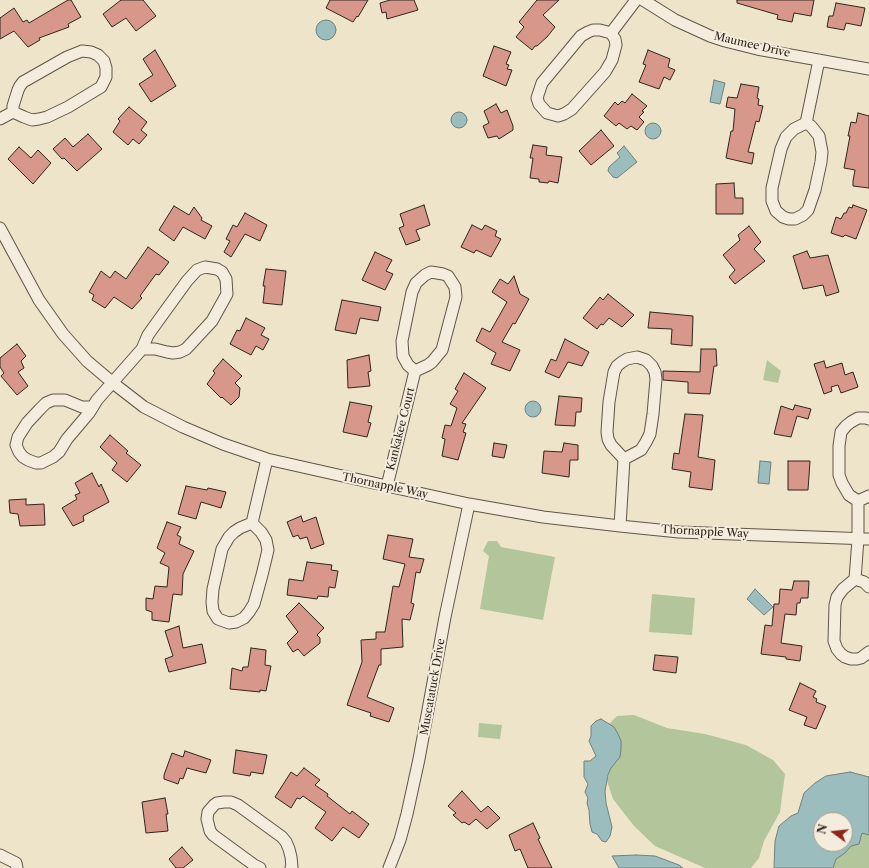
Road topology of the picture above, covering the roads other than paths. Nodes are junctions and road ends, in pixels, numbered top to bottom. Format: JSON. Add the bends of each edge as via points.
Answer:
{"nodes":[{"id":1,"x":636,"y":0,"type":"edge"},
{"id":2,"x":643,"y":0,"type":"edge"},
{"id":3,"x":611,"y":32,"type":"junction"},
{"id":4,"x":819,"y":60,"type":"junction"},
{"id":5,"x":869,"y":69,"type":"edge"},
{"id":6,"x":13,"y":112,"type":"junction"},
{"id":7,"x":0,"y":119,"type":"edge"},
{"id":8,"x":806,"y":123,"type":"junction"},
{"id":9,"x":0,"y":228,"type":"edge"},
{"id":10,"x":142,"y":349,"type":"junction"},
{"id":11,"x":415,"y":371,"type":"junction"},
{"id":12,"x":113,"y":383,"type":"junction"},
{"id":13,"x":93,"y":407,"type":"junction"},
{"id":14,"x":869,"y":419,"type":"edge"},
{"id":15,"x":267,"y":459,"type":"junction"},
{"id":16,"x":624,"y":459,"type":"junction"},
{"id":17,"x":387,"y":486,"type":"junction"},
{"id":18,"x":869,"y":496,"type":"edge"},
{"id":19,"x":858,"y":501,"type":"junction"},
{"id":20,"x":469,"y":504,"type":"junction"},
{"id":21,"x":252,"y":523,"type":"junction"},
{"id":22,"x":620,"y":526,"type":"junction"},
{"id":23,"x":864,"y":539,"type":"edge"},
{"id":24,"x":855,"y":579,"type":"junction"},
{"id":25,"x":869,"y":588,"type":"edge"},
{"id":26,"x":869,"y":652,"type":"edge"},
{"id":27,"x":0,"y":855,"type":"edge"},
{"id":28,"x":391,"y":867,"type":"edge"},
{"id":29,"x":17,"y":868,"type":"edge"},
{"id":30,"x":260,"y":868,"type":"edge"},
{"id":31,"x":292,"y":868,"type":"edge"}],
"edges":[{"from":1,"to":3,"type":"street"},
{"from":2,"to":4,"type":"street","name":"Maumee Drive","via":[[675,20],[710,36],[757,49]]},
{"from":3,"to":3,"type":"street","via":[[616,44],[612,60],[605,72],[572,109],[558,116],[542,109],[537,98],[542,83],[581,36],[593,30]]},
{"from":4,"to":5,"type":"street","name":"Maumee Drive"},
{"from":4,"to":8,"type":"street"},
{"from":6,"to":6,"type":"street","via":[[32,120],[39,119],[91,94],[101,87],[106,77],[104,61],[98,55],[82,51],[67,57],[20,86]]},
{"from":6,"to":7,"type":"street"},
{"from":8,"to":8,"type":"street","via":[[786,137],[772,188],[772,201],[776,211],[789,219],[795,219],[808,210],[821,162],[819,136],[812,126]]},
{"from":9,"to":12,"type":"street","name":"Thornapple Way","via":[[39,300],[62,334]]},
{"from":10,"to":10,"type":"street","via":[[158,321],[197,270],[205,267],[222,272],[226,279],[227,294],[212,321],[186,349],[174,353]]},
{"from":10,"to":12,"type":"street"},
{"from":11,"to":11,"type":"street","via":[[408,366],[403,356],[402,341],[412,292],[416,283],[425,275],[431,272],[443,274],[451,280],[456,296],[442,350],[432,362]]},
{"from":11,"to":17,"type":"street","name":"Kankakee Court"},
{"from":12,"to":13,"type":"street"},
{"from":12,"to":15,"type":"street","name":"Thornapple Way","via":[[144,407],[183,427]]},
{"from":13,"to":13,"type":"street","via":[[82,407],[65,400],[46,403],[18,437],[16,446],[19,452],[23,457],[36,463],[53,457]]},
{"from":14,"to":19,"type":"street","via":[[858,418],[846,426],[841,432],[839,446],[839,475],[849,495]]},
{"from":15,"to":17,"type":"street","name":"Thornapple Way"},
{"from":15,"to":21,"type":"street"},
{"from":16,"to":16,"type":"street","via":[[611,446],[608,438],[609,402],[617,366],[627,359],[637,357],[646,360],[655,372],[653,414],[650,434],[641,450]]},
{"from":16,"to":22,"type":"street"},
{"from":17,"to":20,"type":"street","name":"Thornapple Way"},
{"from":18,"to":19,"type":"street"},
{"from":19,"to":23,"type":"street"},
{"from":20,"to":22,"type":"street","name":"Thornapple Way","via":[[543,517]]},
{"from":20,"to":28,"type":"street","name":"Muscatatuck Drive","via":[[419,759],[407,814]]},
{"from":21,"to":21,"type":"street","via":[[234,532],[222,549],[212,602],[213,611],[218,619],[229,623],[244,618],[250,612],[268,550],[266,540]]},
{"from":22,"to":23,"type":"street","name":"Thornapple Way","via":[[678,532]]},
{"from":23,"to":24,"type":"street"},
{"from":24,"to":25,"type":"street","via":[[864,582]]},
{"from":24,"to":26,"type":"street","via":[[838,597],[835,606],[834,641],[836,649],[845,658],[857,660]]},
{"from":27,"to":29,"type":"street","via":[[16,864]]},
{"from":30,"to":31,"type":"street","via":[[210,831],[207,816],[214,805],[231,802],[238,805],[282,837],[289,849]]}]}
